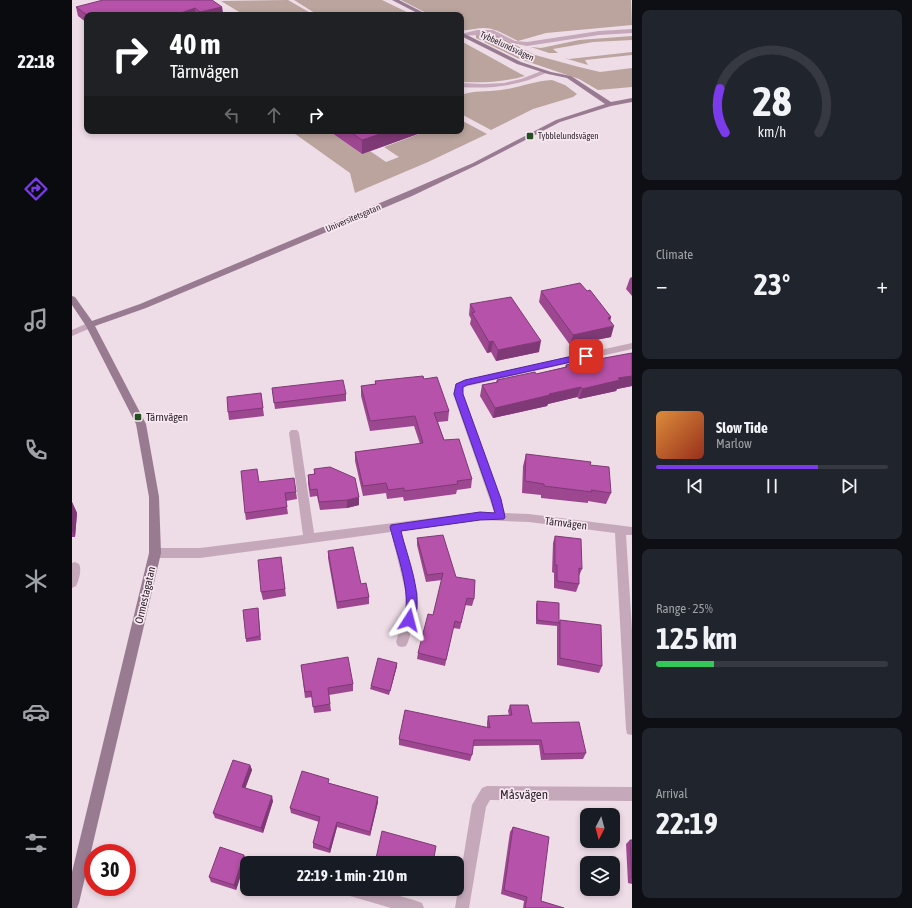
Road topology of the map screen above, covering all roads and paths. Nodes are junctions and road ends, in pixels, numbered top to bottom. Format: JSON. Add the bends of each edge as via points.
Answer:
{"nodes":[{"id":1,"x":395,"y":0,"type":"edge"},
{"id":2,"x":419,"y":12,"type":"edge"},
{"id":3,"x":632,"y":31,"type":"edge"},
{"id":4,"x":464,"y":34,"type":"edge"},
{"id":5,"x":464,"y":35,"type":"edge"},
{"id":6,"x":544,"y":72,"type":"junction"},
{"id":7,"x":464,"y":86,"type":"edge"},
{"id":8,"x":632,"y":100,"type":"edge"},
{"id":9,"x":610,"y":104,"type":"junction"},
{"id":10,"x":72,"y":299,"type":"edge"},
{"id":11,"x":90,"y":325,"type":"junction"},
{"id":12,"x":72,"y":333,"type":"edge"},
{"id":13,"x":632,"y":346,"type":"edge"},
{"id":14,"x":294,"y":433,"type":"dead end"},
{"id":15,"x":501,"y":517,"type":"junction"},
{"id":16,"x":395,"y":527,"type":"junction"},
{"id":17,"x":626,"y":530,"type":"edge"},
{"id":18,"x":309,"y":539,"type":"junction"},
{"id":19,"x":155,"y":553,"type":"junction"},
{"id":20,"x":75,"y":567,"type":"dead end"},
{"id":21,"x":72,"y":583,"type":"edge"},
{"id":22,"x":402,"y":642,"type":"dead end"},
{"id":23,"x":632,"y":729,"type":"edge"},
{"id":24,"x":632,"y":794,"type":"edge"},
{"id":25,"x":375,"y":896,"type":"edge"},
{"id":26,"x":72,"y":903,"type":"edge"},
{"id":27,"x":417,"y":908,"type":"edge"},
{"id":28,"x":462,"y":908,"type":"edge"}],
"edges":[{"from":1,"to":2,"type":"street"},
{"from":3,"to":4,"type":"street","via":[[599,33],[527,44],[514,42],[493,32]]},
{"from":5,"to":6,"type":"street","name":"Tybbelundsvägen","via":[[519,63]]},
{"from":6,"to":7,"type":"street","via":[[512,84],[492,87]]},
{"from":6,"to":9,"type":"street","name":"Tybbelundsvägen","via":[[569,77]]},
{"from":8,"to":9,"type":"street","name":"Universitetsgatan"},
{"from":9,"to":11,"type":"street","name":"Universitetsgatan","via":[[558,122],[409,194],[143,306]]},
{"from":10,"to":11,"type":"street","name":"Ormestagatan"},
{"from":11,"to":12,"type":"street","name":"Universitetsgatan"},
{"from":11,"to":19,"type":"street","name":"Ormestagatan","via":[[141,424],[154,497]]},
{"from":13,"to":15,"type":"street","via":[[459,386],[458,394]]},
{"from":14,"to":18,"type":"street"},
{"from":15,"to":16,"type":"street","name":"Tärnvägen","via":[[480,516]]},
{"from":15,"to":17,"type":"street","name":"Tärnvägen"},
{"from":16,"to":18,"type":"street","name":"Tärnvägen"},
{"from":16,"to":22,"type":"street","via":[[412,594],[412,608]]},
{"from":17,"to":23,"type":"street"},
{"from":18,"to":19,"type":"street","name":"Tärnvägen","via":[[200,553]]},
{"from":19,"to":26,"type":"street","name":"Ormestagatan"},
{"from":20,"to":21,"type":"street"},
{"from":24,"to":28,"type":"street","name":"Måsvägen","via":[[486,794],[479,805]]},
{"from":25,"to":27,"type":"street"}]}
